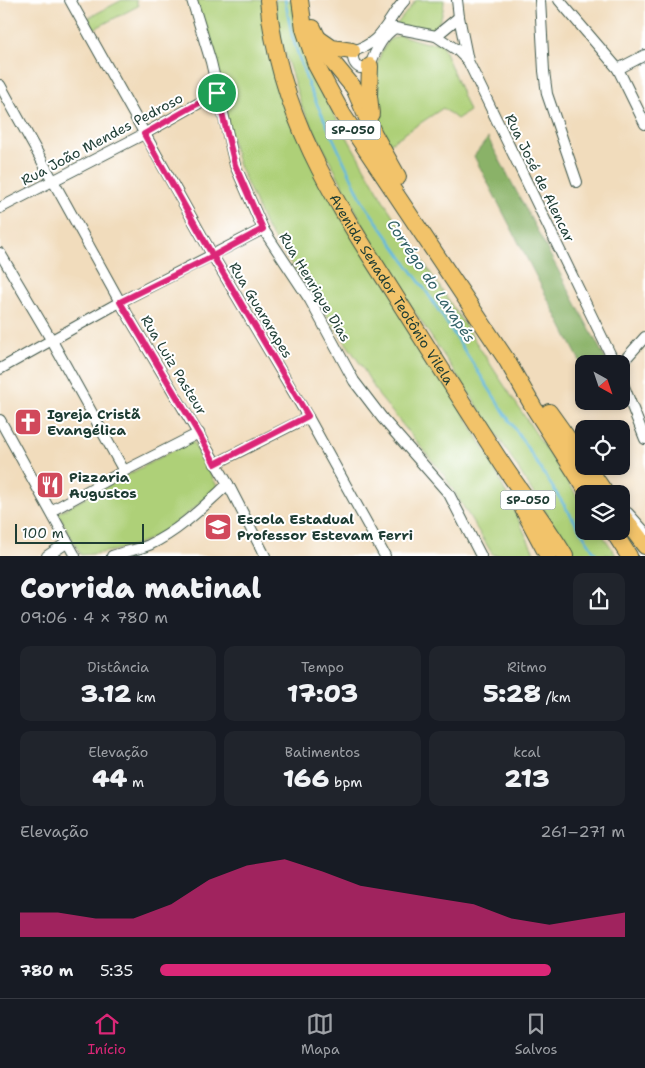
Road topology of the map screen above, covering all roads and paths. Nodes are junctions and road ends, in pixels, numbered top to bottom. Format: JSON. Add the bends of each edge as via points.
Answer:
{"nodes":[{"id":1,"x":70,"y":0,"type":"edge"},
{"id":2,"x":192,"y":0,"type":"edge"},
{"id":3,"x":268,"y":0,"type":"edge"},
{"id":4,"x":300,"y":0,"type":"edge"},
{"id":5,"x":406,"y":0,"type":"edge"},
{"id":6,"x":457,"y":0,"type":"edge"},
{"id":7,"x":540,"y":0,"type":"edge"},
{"id":8,"x":559,"y":0,"type":"edge"},
{"id":9,"x":458,"y":17,"type":"junction"},
{"id":10,"x":436,"y":36,"type":"junction"},
{"id":11,"x":319,"y":39,"type":"junction"},
{"id":12,"x":352,"y":51,"type":"junction"},
{"id":13,"x":645,"y":56,"type":"edge"},
{"id":14,"x":468,"y":60,"type":"junction"},
{"id":15,"x":370,"y":66,"type":"junction"},
{"id":16,"x":618,"y":69,"type":"junction"},
{"id":17,"x":0,"y":85,"type":"edge"},
{"id":18,"x":217,"y":93,"type":"junction"},
{"id":19,"x":645,"y":124,"type":"edge"},
{"id":20,"x":144,"y":134,"type":"junction"},
{"id":21,"x":374,"y":134,"type":"junction"},
{"id":22,"x":53,"y":180,"type":"junction"},
{"id":23,"x":577,"y":182,"type":"dead end"},
{"id":24,"x":0,"y":208,"type":"edge"},
{"id":25,"x":263,"y":229,"type":"junction"},
{"id":26,"x":433,"y":248,"type":"junction"},
{"id":27,"x":0,"y":254,"type":"edge"},
{"id":28,"x":213,"y":256,"type":"junction"},
{"id":29,"x":120,"y":302,"type":"junction"},
{"id":30,"x":645,"y":337,"type":"edge"},
{"id":31,"x":52,"y":340,"type":"junction"},
{"id":32,"x":611,"y":355,"type":"edge"},
{"id":33,"x":629,"y":355,"type":"edge"},
{"id":34,"x":506,"y":359,"type":"junction"},
{"id":35,"x":0,"y":369,"type":"edge"},
{"id":36,"x":630,"y":402,"type":"edge"},
{"id":37,"x":308,"y":416,"type":"junction"},
{"id":38,"x":0,"y":420,"type":"edge"},
{"id":39,"x":199,"y":434,"type":"junction"},
{"id":40,"x":645,"y":440,"type":"edge"},
{"id":41,"x":575,"y":448,"type":"edge"},
{"id":42,"x":215,"y":464,"type":"junction"},
{"id":43,"x":504,"y":466,"type":"junction"},
{"id":44,"x":124,"y":471,"type":"junction"},
{"id":45,"x":228,"y":484,"type":"junction"},
{"id":46,"x":583,"y":485,"type":"edge"},
{"id":47,"x":51,"y":511,"type":"junction"},
{"id":48,"x":630,"y":515,"type":"edge"},
{"id":49,"x":630,"y":526,"type":"edge"},
{"id":50,"x":645,"y":532,"type":"edge"},
{"id":51,"x":619,"y":540,"type":"edge"},
{"id":52,"x":68,"y":542,"type":"junction"},
{"id":53,"x":645,"y":546,"type":"edge"},
{"id":54,"x":47,"y":556,"type":"edge"},
{"id":55,"x":75,"y":556,"type":"edge"},
{"id":56,"x":112,"y":556,"type":"edge"},
{"id":57,"x":265,"y":556,"type":"edge"},
{"id":58,"x":385,"y":556,"type":"edge"},
{"id":59,"x":481,"y":556,"type":"edge"},
{"id":60,"x":548,"y":556,"type":"edge"},
{"id":61,"x":565,"y":556,"type":"edge"},
{"id":62,"x":629,"y":556,"type":"edge"}],
"edges":[{"from":1,"to":20,"type":"street","name":"Rua Guararapes"},
{"from":2,"to":18,"type":"street","name":"Rua Henrique Dias"},
{"from":3,"to":43,"type":"highway","name":"Avenida Senador Teotônio Vilela","number":"SP-050","via":[[274,50],[288,99],[324,180]]},
{"from":4,"to":11,"type":"highway"},
{"from":4,"to":26,"type":"highway","number":"SP-050","via":[[304,29],[316,65],[343,115]]},
{"from":5,"to":12,"type":"street","via":[[375,41]]},
{"from":6,"to":9,"type":"street","name":"Rua José de Alencar"},
{"from":7,"to":23,"type":"street","via":[[547,94]]},
{"from":8,"to":16,"type":"street"},
{"from":9,"to":10,"type":"street"},
{"from":9,"to":14,"type":"street","name":"Rua José de Alencar"},
{"from":10,"to":14,"type":"street"},
{"from":10,"to":15,"type":"street","via":[[396,28],[381,42]]},
{"from":11,"to":12,"type":"highway","via":[[332,48]]},
{"from":11,"to":21,"type":"highway","via":[[325,53],[354,88]]},
{"from":12,"to":15,"type":"street","via":[[357,67]]},
{"from":13,"to":16,"type":"street"},
{"from":14,"to":32,"type":"street","name":"Rua José de Alencar"},
{"from":15,"to":21,"type":"highway","via":[[369,96]]},
{"from":16,"to":19,"type":"street"},
{"from":17,"to":22,"type":"street","name":"Rua Luiz Pasteur"},
{"from":18,"to":20,"type":"street","name":"Rua João Mendes Pedroso"},
{"from":18,"to":25,"type":"street","name":"Rua Henrique Dias","via":[[235,165]]},
{"from":20,"to":22,"type":"street","name":"Rua João Mendes Pedroso"},
{"from":20,"to":28,"type":"street","name":"Rua Guararapes"},
{"from":21,"to":26,"type":"highway","via":[[426,226]]},
{"from":22,"to":24,"type":"street","name":"Rua João Mendes Pedroso"},
{"from":22,"to":29,"type":"street","name":"Rua Luiz Pasteur"},
{"from":25,"to":28,"type":"street"},
{"from":25,"to":59,"type":"street","name":"Rua Henrique Dias","via":[[310,300],[354,381],[449,494]]},
{"from":26,"to":34,"type":"highway","number":"SP-050"},
{"from":27,"to":31,"type":"street"},
{"from":28,"to":29,"type":"street"},
{"from":28,"to":37,"type":"street","name":"Rua Guararapes"},
{"from":29,"to":31,"type":"street"},
{"from":29,"to":39,"type":"street","name":"Rua Luiz Pasteur"},
{"from":30,"to":33,"type":"street"},
{"from":31,"to":35,"type":"street"},
{"from":31,"to":44,"type":"street"},
{"from":34,"to":41,"type":"highway"},
{"from":34,"to":46,"type":"highway","number":"SP-050"},
{"from":36,"to":40,"type":"street"},
{"from":37,"to":42,"type":"street"},
{"from":37,"to":58,"type":"street","name":"Rua Guararapes"},
{"from":38,"to":47,"type":"street"},
{"from":39,"to":42,"type":"street","name":"Rua Luiz Pasteur"},
{"from":39,"to":44,"type":"street"},
{"from":42,"to":45,"type":"street","name":"Rua Luiz Pasteur"},
{"from":43,"to":60,"type":"highway"},
{"from":43,"to":61,"type":"highway","name":"Avenida Senador Teotônio Vilela","number":"SP-050"},
{"from":44,"to":47,"type":"street"},
{"from":45,"to":56,"type":"street","via":[[168,534],[147,546]]},
{"from":45,"to":57,"type":"street","name":"Rua Luiz Pasteur"},
{"from":47,"to":52,"type":"street"},
{"from":48,"to":50,"type":"street"},
{"from":49,"to":53,"type":"highway"},
{"from":51,"to":62,"type":"highway"},
{"from":52,"to":54,"type":"street"},
{"from":52,"to":55,"type":"street"}]}
